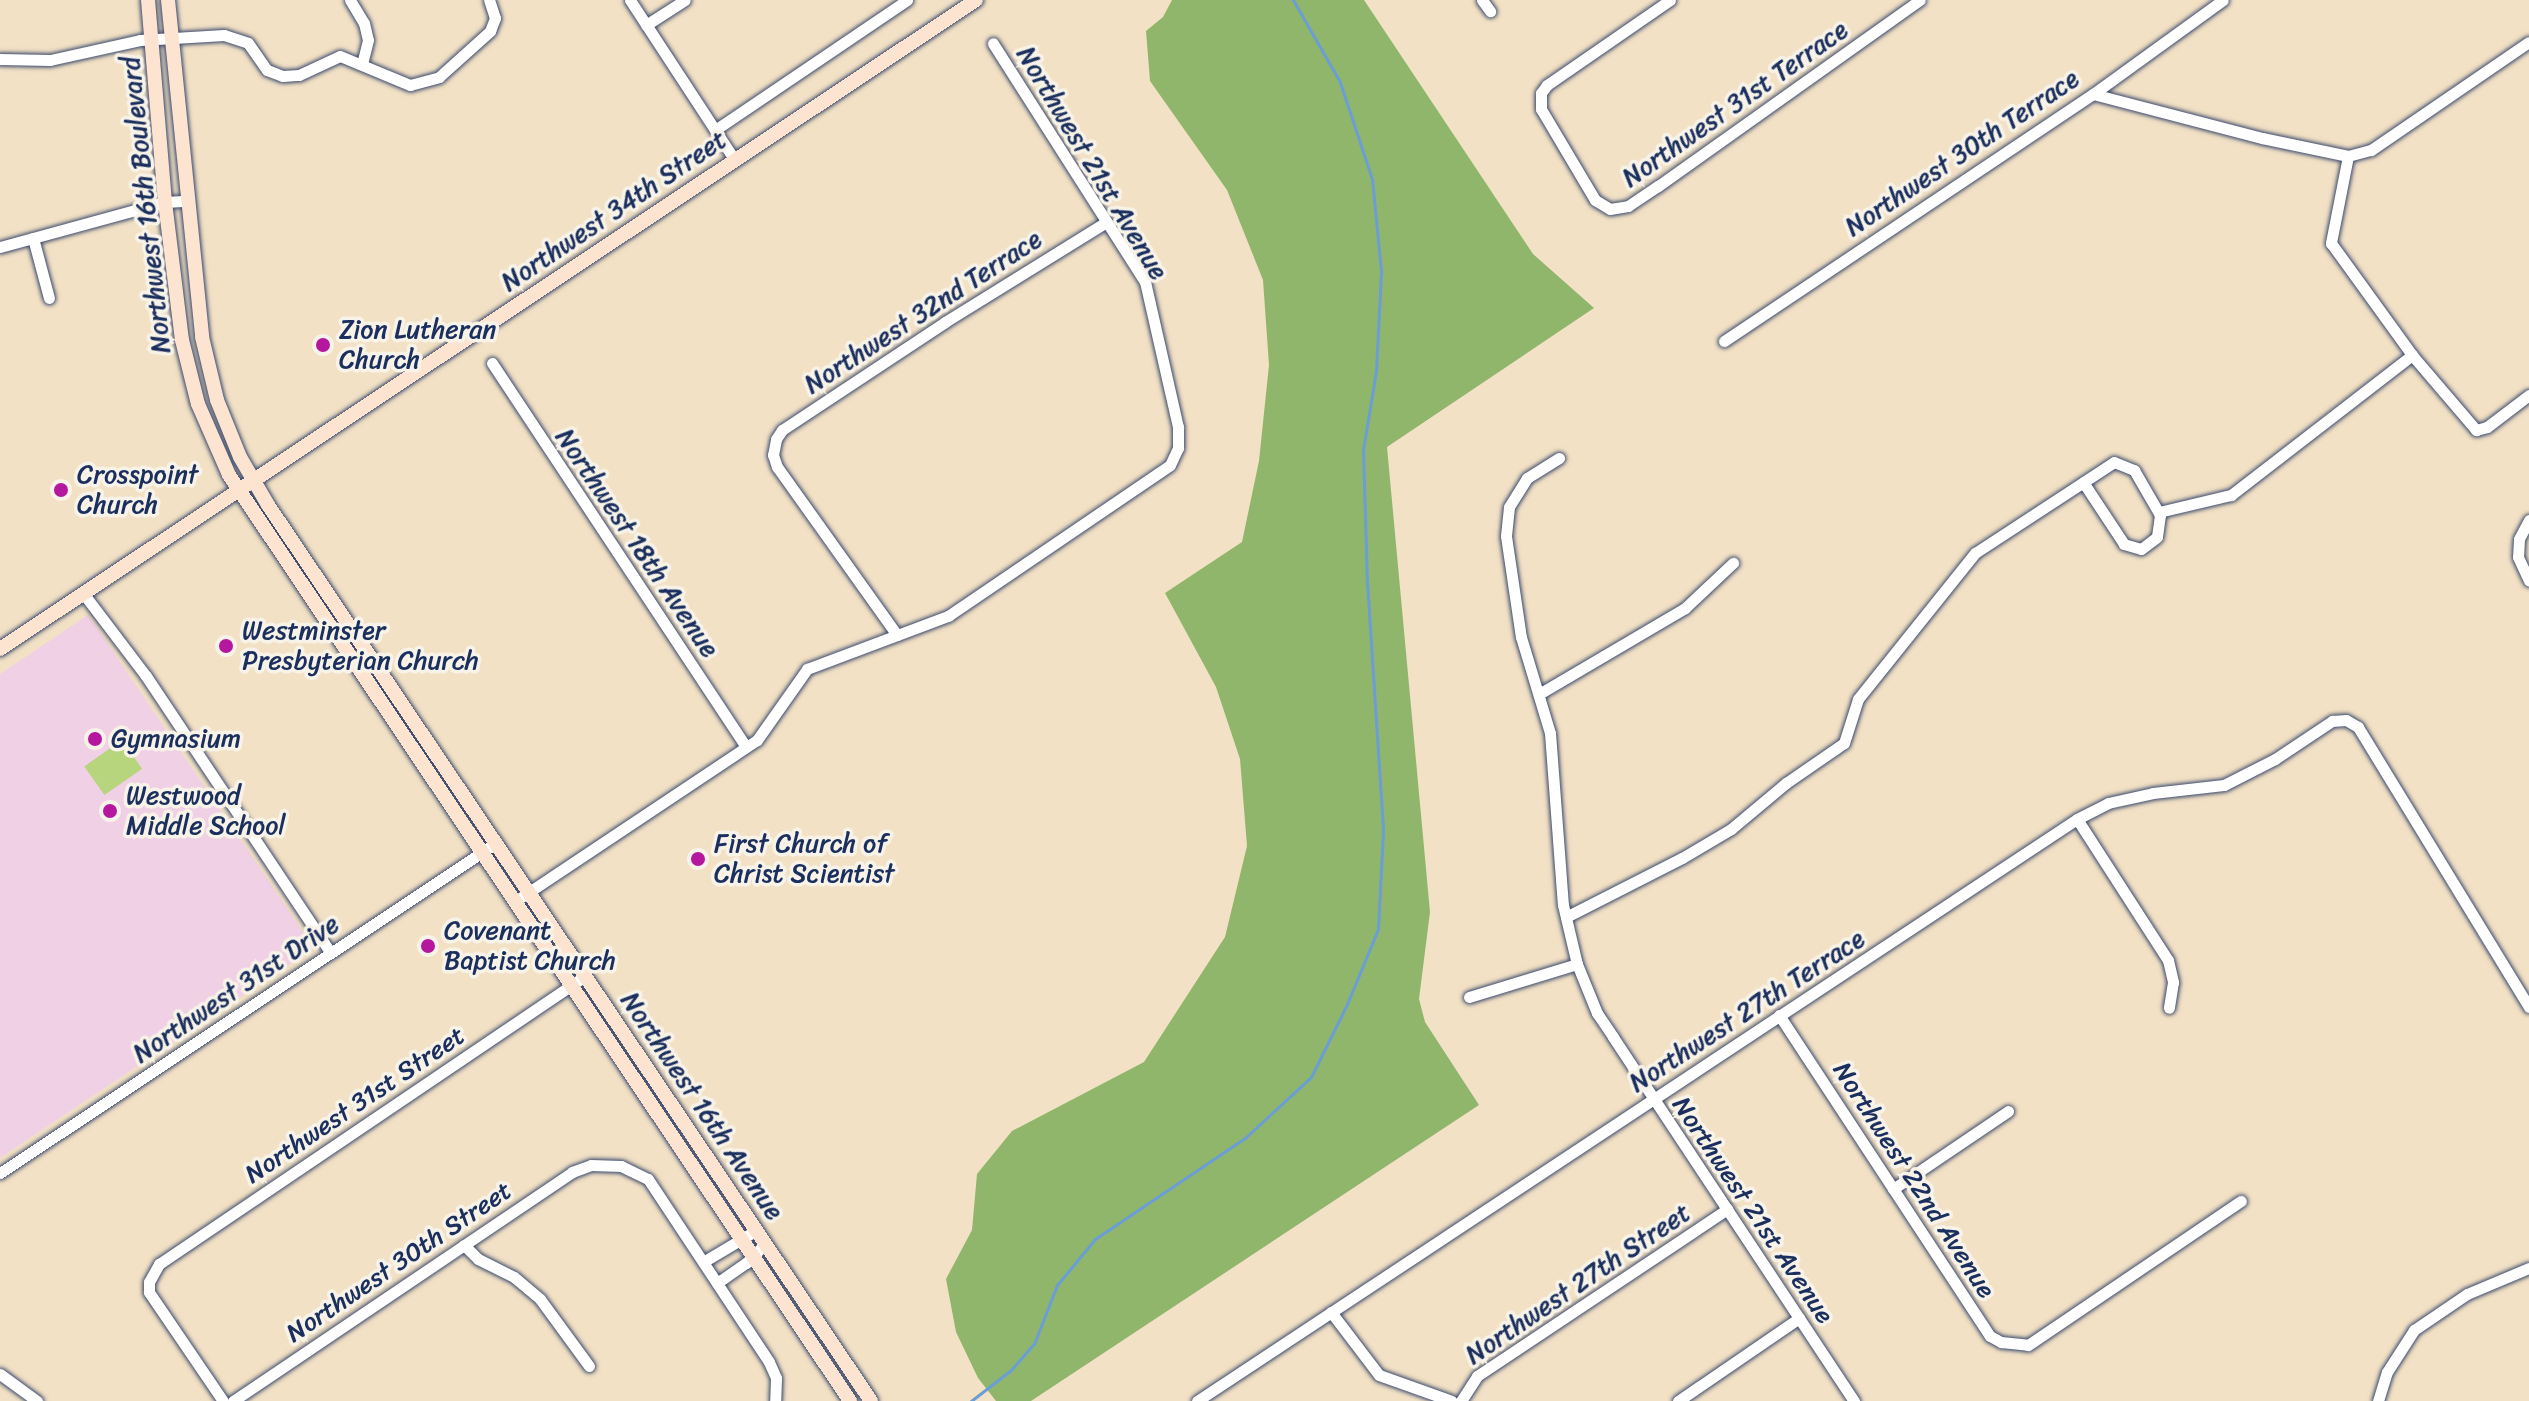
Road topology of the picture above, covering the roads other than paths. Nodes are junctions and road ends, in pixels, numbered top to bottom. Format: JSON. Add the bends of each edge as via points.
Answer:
{"nodes":[{"id":1,"x":148,"y":0,"type":"edge"},
{"id":2,"x":168,"y":0,"type":"edge"},
{"id":3,"x":350,"y":0,"type":"edge"},
{"id":4,"x":489,"y":0,"type":"edge"},
{"id":5,"x":630,"y":0,"type":"edge"},
{"id":6,"x":685,"y":0,"type":"edge"},
{"id":7,"x":907,"y":0,"type":"edge"},
{"id":8,"x":976,"y":0,"type":"edge"},
{"id":9,"x":1482,"y":0,"type":"edge"},
{"id":10,"x":1670,"y":0,"type":"edge"},
{"id":11,"x":1920,"y":0,"type":"edge"},
{"id":12,"x":2223,"y":0,"type":"edge"},
{"id":13,"x":1490,"y":11,"type":"dead end"},
{"id":14,"x":646,"y":25,"type":"junction"},
{"id":15,"x":170,"y":37,"type":"junction"},
{"id":16,"x":152,"y":39,"type":"junction"},
{"id":17,"x":2529,"y":42,"type":"edge"},
{"id":18,"x":993,"y":43,"type":"dead end"},
{"id":19,"x":0,"y":59,"type":"edge"},
{"id":20,"x":362,"y":64,"type":"junction"},
{"id":21,"x":2093,"y":94,"type":"junction"},
{"id":22,"x":715,"y":130,"type":"junction"},
{"id":23,"x":2348,"y":156,"type":"junction"},
{"id":24,"x":734,"y":159,"type":"junction"},
{"id":25,"x":187,"y":201,"type":"junction"},
{"id":26,"x":165,"y":202,"type":"junction"},
{"id":27,"x":1106,"y":222,"type":"junction"},
{"id":28,"x":33,"y":238,"type":"junction"},
{"id":29,"x":0,"y":247,"type":"edge"},
{"id":30,"x":49,"y":298,"type":"dead end"},
{"id":31,"x":1724,"y":341,"type":"dead end"},
{"id":32,"x":2412,"y":355,"type":"junction"},
{"id":33,"x":492,"y":363,"type":"dead end"},
{"id":34,"x":2529,"y":395,"type":"edge"},
{"id":35,"x":1559,"y":458,"type":"dead end"},
{"id":36,"x":253,"y":480,"type":"junction"},
{"id":37,"x":2083,"y":482,"type":"junction"},
{"id":38,"x":237,"y":490,"type":"junction"},
{"id":39,"x":2159,"y":512,"type":"junction"},
{"id":40,"x":2529,"y":520,"type":"edge"},
{"id":41,"x":1733,"y":563,"type":"dead end"},
{"id":42,"x":2529,"y":581,"type":"edge"},
{"id":43,"x":83,"y":593,"type":"junction"},
{"id":44,"x":897,"y":635,"type":"junction"},
{"id":45,"x":0,"y":649,"type":"edge"},
{"id":46,"x":380,"y":672,"type":"junction"},
{"id":47,"x":366,"y":683,"type":"junction"},
{"id":48,"x":1539,"y":694,"type":"junction"},
{"id":49,"x":746,"y":747,"type":"junction"},
{"id":50,"x":2077,"y":819,"type":"junction"},
{"id":51,"x":496,"y":843,"type":"junction"},
{"id":52,"x":481,"y":853,"type":"junction"},
{"id":53,"x":529,"y":892,"type":"junction"},
{"id":54,"x":514,"y":902,"type":"junction"},
{"id":55,"x":1566,"y":917,"type":"junction"},
{"id":56,"x":330,"y":952,"type":"junction"},
{"id":57,"x":1577,"y":964,"type":"junction"},
{"id":58,"x":585,"y":976,"type":"junction"},
{"id":59,"x":570,"y":986,"type":"junction"},
{"id":60,"x":1469,"y":997,"type":"dead end"},
{"id":61,"x":2529,"y":1007,"type":"edge"},
{"id":62,"x":2169,"y":1008,"type":"dead end"},
{"id":63,"x":1779,"y":1015,"type":"junction"},
{"id":64,"x":1653,"y":1099,"type":"junction"},
{"id":65,"x":2008,"y":1111,"type":"dead end"},
{"id":66,"x":0,"y":1173,"type":"edge"},
{"id":67,"x":1893,"y":1189,"type":"junction"},
{"id":68,"x":2241,"y":1201,"type":"dead end"},
{"id":69,"x":1727,"y":1209,"type":"junction"},
{"id":70,"x":757,"y":1230,"type":"junction"},
{"id":71,"x":741,"y":1240,"type":"junction"},
{"id":72,"x":766,"y":1243,"type":"junction"},
{"id":73,"x":464,"y":1245,"type":"junction"},
{"id":74,"x":752,"y":1257,"type":"junction"},
{"id":75,"x":703,"y":1262,"type":"junction"},
{"id":76,"x":2529,"y":1268,"type":"edge"},
{"id":77,"x":717,"y":1283,"type":"junction"},
{"id":78,"x":1331,"y":1312,"type":"junction"},
{"id":79,"x":1799,"y":1318,"type":"junction"},
{"id":80,"x":589,"y":1366,"type":"dead end"},
{"id":81,"x":0,"y":1374,"type":"edge"},
{"id":82,"x":776,"y":1398,"type":"edge"},
{"id":83,"x":865,"y":1399,"type":"edge"},
{"id":84,"x":37,"y":1401,"type":"edge"},
{"id":85,"x":223,"y":1401,"type":"edge"},
{"id":86,"x":233,"y":1401,"type":"edge"},
{"id":87,"x":850,"y":1401,"type":"edge"},
{"id":88,"x":1198,"y":1401,"type":"edge"},
{"id":89,"x":1452,"y":1401,"type":"edge"},
{"id":90,"x":1461,"y":1401,"type":"edge"},
{"id":91,"x":1678,"y":1401,"type":"edge"},
{"id":92,"x":1854,"y":1401,"type":"edge"},
{"id":93,"x":2378,"y":1401,"type":"edge"}],
"edges":[{"from":1,"to":16,"type":"main road","name":"Northwest 16th Boulevard"},
{"from":2,"to":15,"type":"main road","name":"Northwest 16th Boulevard"},
{"from":3,"to":20,"type":"street","via":[[368,40]]},
{"from":4,"to":20,"type":"street","via":[[495,18],[490,31],[439,77],[410,85]]},
{"from":5,"to":14,"type":"street"},
{"from":6,"to":14,"type":"street"},
{"from":7,"to":22,"type":"street"},
{"from":8,"to":24,"type":"main road","name":"Northwest 34th Street"},
{"from":9,"to":13,"type":"street"},
{"from":10,"to":11,"type":"street","name":"Northwest 31st Terrace","via":[[1541,93],[1541,109],[1595,200],[1610,209],[1628,206],[1658,186]]},
{"from":12,"to":21,"type":"street","name":"Northwest 30th Terrace"},
{"from":14,"to":22,"type":"street"},
{"from":15,"to":16,"type":"street"},
{"from":15,"to":20,"type":"street","via":[[232,37],[248,43],[267,70],[283,76],[299,75],[340,56]]},
{"from":15,"to":25,"type":"main road","name":"Northwest 16th Boulevard"},
{"from":16,"to":19,"type":"street","via":[[50,60]]},
{"from":16,"to":26,"type":"main road","name":"Northwest 16th Boulevard"},
{"from":17,"to":23,"type":"street","via":[[2371,150]]},
{"from":18,"to":27,"type":"street","name":"Northwest 21st Avenue"},
{"from":21,"to":23,"type":"street"},
{"from":21,"to":31,"type":"street","name":"Northwest 30th Terrace"},
{"from":22,"to":24,"type":"street"},
{"from":23,"to":32,"type":"street","via":[[2331,243]]},
{"from":24,"to":36,"type":"main road","name":"Northwest 34th Street"},
{"from":25,"to":26,"type":"street"},
{"from":25,"to":36,"type":"main road","name":"Northwest 16th Boulevard","via":[[208,368],[229,431]]},
{"from":26,"to":28,"type":"street"},
{"from":26,"to":38,"type":"main road","name":"Northwest 16th Boulevard","via":[[189,368],[210,437]]},
{"from":27,"to":44,"type":"street","name":"Northwest 21st Avenue","via":[[1145,282],[1178,427],[1178,448],[1170,465],[948,616]]},
{"from":27,"to":44,"type":"street","name":"Northwest 32nd Terrace","via":[[780,433],[773,447],[777,467]]},
{"from":28,"to":29,"type":"street"},
{"from":28,"to":30,"type":"street"},
{"from":32,"to":34,"type":"street","via":[[2476,430]]},
{"from":32,"to":39,"type":"street","via":[[2231,495]]},
{"from":33,"to":49,"type":"street","name":"Northwest 18th Avenue"},
{"from":35,"to":48,"type":"street","name":"Northwest 21st Avenue","via":[[1527,478],[1509,507],[1506,536],[1521,637]]},
{"from":36,"to":38,"type":"main road","name":"Northwest 34th Street"},
{"from":36,"to":46,"type":"main road","name":"Northwest 16th Avenue"},
{"from":37,"to":39,"type":"street","via":[[2114,462],[2134,470]]},
{"from":37,"to":39,"type":"street","via":[[2124,544],[2141,549],[2157,537]]},
{"from":37,"to":55,"type":"street","via":[[1975,553],[1858,699],[1844,743],[1731,829]]},
{"from":38,"to":43,"type":"main road","name":"Northwest 34th Street"},
{"from":38,"to":47,"type":"main road","name":"Northwest 16th Avenue"},
{"from":40,"to":42,"type":"street","via":[[2519,539],[2518,557]]},
{"from":41,"to":48,"type":"street","via":[[1685,608]]},
{"from":43,"to":45,"type":"main road","name":"Northwest 34th Street"},
{"from":43,"to":56,"type":"street","via":[[146,676]]},
{"from":44,"to":49,"type":"street","via":[[807,669],[757,740]]},
{"from":46,"to":47,"type":"main road"},
{"from":46,"to":51,"type":"main road","name":"Northwest 16th Avenue"},
{"from":47,"to":52,"type":"main road","name":"Northwest 16th Avenue"},
{"from":48,"to":55,"type":"street","name":"Northwest 21st Avenue","via":[[1550,733]]},
{"from":49,"to":53,"type":"street"},
{"from":50,"to":61,"type":"street","name":"Northwest 27th Terrace","via":[[2108,803],[2224,785],[2275,759],[2325,724],[2346,720],[2358,727]]},
{"from":50,"to":62,"type":"street","via":[[2168,960],[2173,982]]},
{"from":50,"to":63,"type":"street","name":"Northwest 27th Terrace"},
{"from":51,"to":52,"type":"street","name":"Northwest 31st Drive"},
{"from":51,"to":53,"type":"main road","name":"Northwest 16th Avenue"},
{"from":52,"to":54,"type":"main road","name":"Northwest 16th Avenue"},
{"from":52,"to":56,"type":"street","name":"Northwest 31st Drive"},
{"from":53,"to":54,"type":"street"},
{"from":53,"to":58,"type":"main road","name":"Northwest 16th Avenue"},
{"from":54,"to":59,"type":"main road","name":"Northwest 16th Avenue"},
{"from":55,"to":57,"type":"street","name":"Northwest 21st Avenue"},
{"from":56,"to":66,"type":"street","name":"Northwest 31st Drive"},
{"from":57,"to":60,"type":"street"},
{"from":57,"to":64,"type":"street","name":"Northwest 21st Avenue","via":[[1597,1013]]},
{"from":58,"to":59,"type":"street","name":"Northwest 31st Street"},
{"from":58,"to":70,"type":"main road","name":"Northwest 16th Avenue"},
{"from":59,"to":71,"type":"main road","name":"Northwest 16th Avenue"},
{"from":59,"to":85,"type":"street","name":"Northwest 31st Street","via":[[175,1252],[152,1274],[149,1292]]},
{"from":63,"to":64,"type":"street","name":"Northwest 27th Terrace"},
{"from":63,"to":67,"type":"street","name":"Northwest 22nd Avenue"},
{"from":64,"to":69,"type":"street","name":"Northwest 21st Avenue"},
{"from":64,"to":78,"type":"street","name":"Northwest 27th Terrace"},
{"from":65,"to":67,"type":"street"},
{"from":67,"to":68,"type":"street","name":"Northwest 22nd Avenue","via":[[1990,1336],[2028,1345]]},
{"from":69,"to":79,"type":"street","name":"Northwest 21st Avenue"},
{"from":69,"to":90,"type":"street","name":"Northwest 27th Street","via":[[1477,1376]]},
{"from":70,"to":71,"type":"street"},
{"from":70,"to":72,"type":"main road","name":"Northwest 16th Avenue"},
{"from":71,"to":74,"type":"main road","name":"Northwest 16th Avenue"},
{"from":71,"to":75,"type":"street"},
{"from":72,"to":74,"type":"street"},
{"from":72,"to":83,"type":"main road","name":"Northwest 16th Avenue"},
{"from":73,"to":75,"type":"street","name":"Northwest 30th Street","via":[[572,1172],[591,1165],[621,1166],[648,1179]]},
{"from":73,"to":80,"type":"street","via":[[540,1299]]},
{"from":73,"to":86,"type":"street","name":"Northwest 30th Street"},
{"from":74,"to":77,"type":"street"},
{"from":74,"to":87,"type":"main road","name":"Northwest 16th Avenue"},
{"from":75,"to":77,"type":"street"},
{"from":76,"to":93,"type":"street","via":[[2467,1294],[2414,1330],[2387,1372]]},
{"from":77,"to":82,"type":"street","via":[[769,1362]]},
{"from":78,"to":88,"type":"street","name":"Northwest 27th Terrace"},
{"from":78,"to":89,"type":"street","via":[[1379,1375]]},
{"from":79,"to":91,"type":"street"},
{"from":79,"to":92,"type":"street","name":"Northwest 21st Avenue"},
{"from":81,"to":84,"type":"street"}]}
